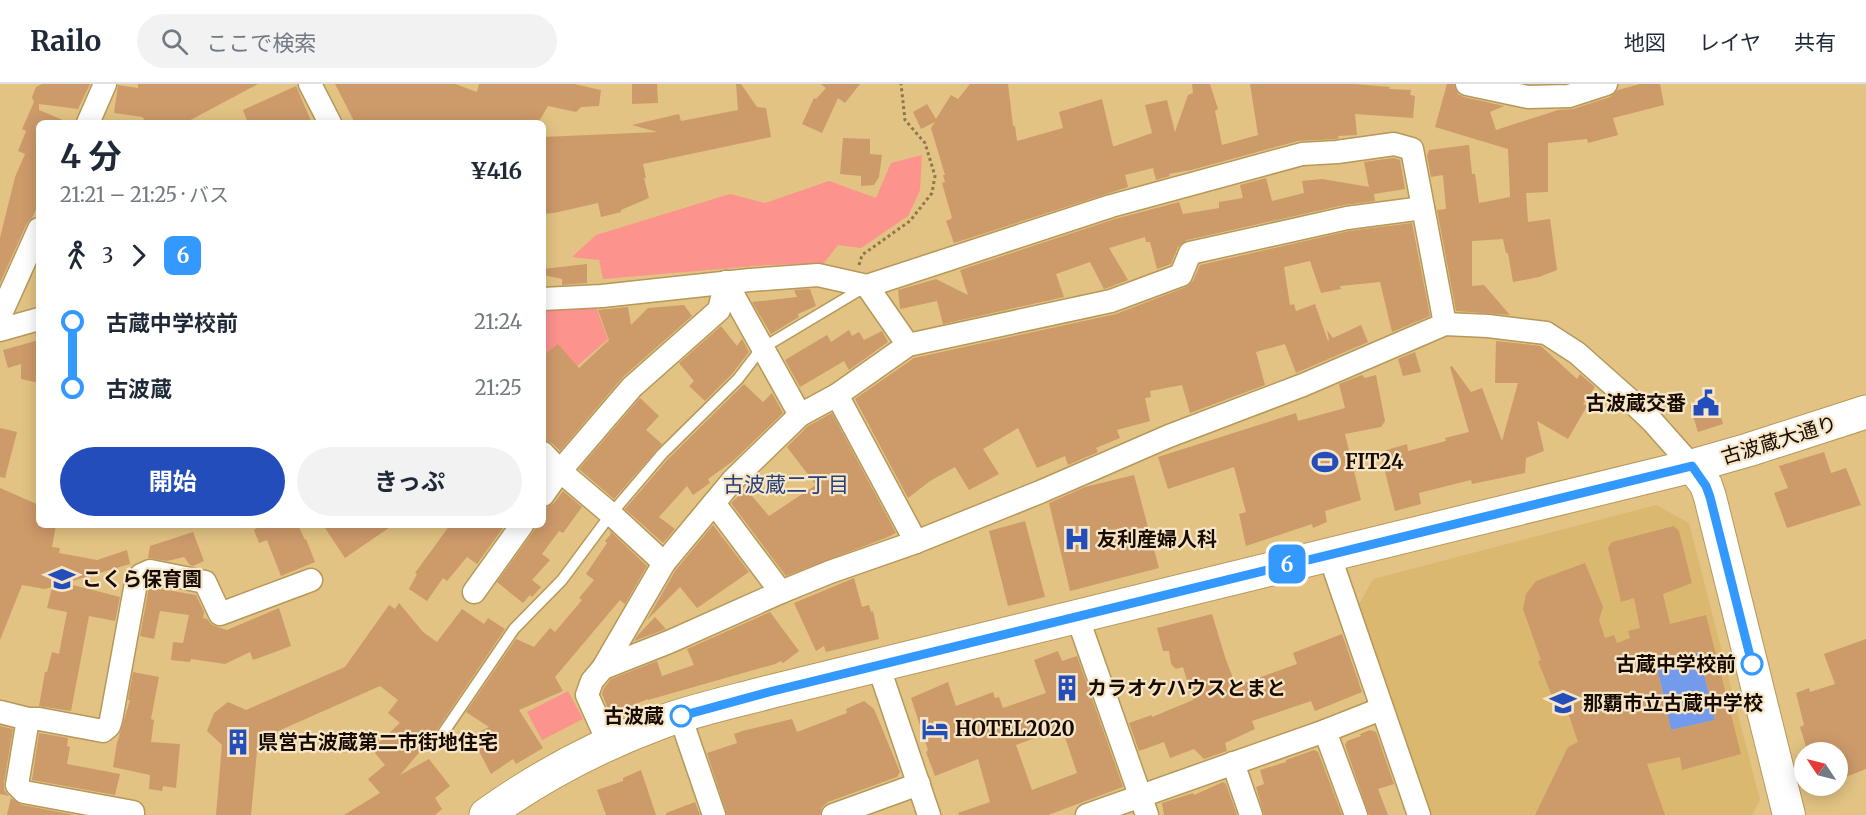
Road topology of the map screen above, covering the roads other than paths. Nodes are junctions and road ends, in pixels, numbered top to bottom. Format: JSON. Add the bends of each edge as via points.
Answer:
{"nodes":[{"id":1,"x":105,"y":84,"type":"edge"},
{"id":2,"x":310,"y":84,"type":"edge"},
{"id":3,"x":1467,"y":84,"type":"edge"},
{"id":4,"x":1606,"y":84,"type":"edge"},
{"id":5,"x":1515,"y":89,"type":"edge"},
{"id":6,"x":89,"y":120,"type":"edge"},
{"id":7,"x":328,"y":120,"type":"edge"},
{"id":8,"x":1423,"y":208,"type":"junction"},
{"id":9,"x":36,"y":236,"type":"edge"},
{"id":10,"x":726,"y":282,"type":"junction"},
{"id":11,"x":860,"y":284,"type":"junction"},
{"id":12,"x":546,"y":299,"type":"edge"},
{"id":13,"x":0,"y":316,"type":"edge"},
{"id":14,"x":36,"y":320,"type":"edge"},
{"id":15,"x":1445,"y":324,"type":"junction"},
{"id":16,"x":0,"y":330,"type":"edge"},
{"id":17,"x":908,"y":345,"type":"junction"},
{"id":18,"x":761,"y":349,"type":"junction"},
{"id":19,"x":837,"y":395,"type":"junction"},
{"id":20,"x":1866,"y":412,"type":"edge"},
{"id":21,"x":800,"y":415,"type":"junction"},
{"id":22,"x":546,"y":456,"type":"edge"},
{"id":23,"x":1692,"y":466,"type":"junction"},
{"id":24,"x":560,"y":471,"type":"junction"},
{"id":25,"x":546,"y":491,"type":"edge"},
{"id":26,"x":714,"y":503,"type":"junction"},
{"id":27,"x":611,"y":514,"type":"junction"},
{"id":28,"x":520,"y":528,"type":"edge"},
{"id":29,"x":916,"y":542,"type":"junction"},
{"id":30,"x":1329,"y":554,"type":"junction"},
{"id":31,"x":664,"y":564,"type":"junction"},
{"id":32,"x":311,"y":580,"type":"dead end"},
{"id":33,"x":781,"y":591,"type":"junction"},
{"id":34,"x":474,"y":592,"type":"dead end"},
{"id":35,"x":1077,"y":616,"type":"junction"},
{"id":36,"x":878,"y":665,"type":"junction"},
{"id":37,"x":603,"y":668,"type":"junction"},
{"id":38,"x":1381,"y":709,"type":"junction"},
{"id":39,"x":0,"y":712,"type":"edge"},
{"id":40,"x":681,"y":716,"type":"junction"},
{"id":41,"x":28,"y":719,"type":"junction"},
{"id":42,"x":1325,"y":731,"type":"junction"},
{"id":43,"x":437,"y":742,"type":"dead end"},
{"id":44,"x":609,"y":744,"type":"junction"},
{"id":45,"x":1233,"y":763,"type":"junction"},
{"id":46,"x":919,"y":784,"type":"junction"},
{"id":47,"x":1144,"y":806,"type":"edge"},
{"id":48,"x":133,"y":815,"type":"edge"},
{"id":49,"x":486,"y":815,"type":"edge"},
{"id":50,"x":714,"y":815,"type":"edge"},
{"id":51,"x":833,"y":815,"type":"edge"},
{"id":52,"x":929,"y":815,"type":"edge"},
{"id":53,"x":1087,"y":815,"type":"edge"},
{"id":54,"x":1251,"y":815,"type":"edge"},
{"id":55,"x":1356,"y":815,"type":"edge"},
{"id":56,"x":1419,"y":815,"type":"edge"},
{"id":57,"x":1789,"y":815,"type":"edge"}],
"edges":[{"from":1,"to":6,"type":"street"},
{"from":2,"to":7,"type":"street"},
{"from":3,"to":5,"type":"street"},
{"from":4,"to":5,"type":"street","via":[[1569,96],[1528,97]]},
{"from":8,"to":11,"type":"street","via":[[1412,149],[1394,144],[1302,154],[1112,206]]},
{"from":8,"to":15,"type":"street"},
{"from":8,"to":17,"type":"street","via":[[1347,218],[1190,254],[1181,275],[1111,301]]},
{"from":9,"to":13,"type":"street"},
{"from":10,"to":11,"type":"street","via":[[818,275]]},
{"from":10,"to":12,"type":"street"},
{"from":10,"to":18,"type":"street"},
{"from":10,"to":24,"type":"street","via":[[719,310],[632,387]]},
{"from":11,"to":17,"type":"street"},
{"from":11,"to":18,"type":"lane"},
{"from":14,"to":16,"type":"street"},
{"from":15,"to":23,"type":"street","via":[[1546,333],[1577,353],[1623,394]]},
{"from":15,"to":29,"type":"street"},
{"from":17,"to":19,"type":"street"},
{"from":18,"to":21,"type":"street"},
{"from":18,"to":27,"type":"lane","via":[[738,379],[662,454]]},
{"from":19,"to":21,"type":"street"},
{"from":19,"to":29,"type":"street"},
{"from":20,"to":23,"type":"highway","name":"古波蔵大通り"},
{"from":21,"to":26,"type":"street"},
{"from":22,"to":24,"type":"street"},
{"from":23,"to":30,"type":"highway","name":"古波蔵大通り"},
{"from":23,"to":57,"type":"main road","via":[[1710,497]]},
{"from":24,"to":25,"type":"street"},
{"from":24,"to":27,"type":"street"},
{"from":26,"to":31,"type":"street"},
{"from":26,"to":33,"type":"street"},
{"from":27,"to":31,"type":"street"},
{"from":27,"to":43,"type":"lane","via":[[562,579],[514,629]]},
{"from":28,"to":34,"type":"street"},
{"from":29,"to":33,"type":"street"},
{"from":30,"to":35,"type":"highway","name":"古波蔵大通り"},
{"from":30,"to":38,"type":"street"},
{"from":31,"to":37,"type":"street"},
{"from":32,"to":41,"type":"street","via":[[220,614],[205,582],[150,571],[136,583],[109,726],[103,730]]},
{"from":33,"to":37,"type":"street"},
{"from":35,"to":36,"type":"highway","name":"古波蔵大通り"},
{"from":35,"to":47,"type":"street"},
{"from":36,"to":40,"type":"highway","name":"古波蔵大通り"},
{"from":36,"to":46,"type":"street"},
{"from":37,"to":44,"type":"street","via":[[587,695]]},
{"from":38,"to":42,"type":"street"},
{"from":38,"to":56,"type":"street"},
{"from":39,"to":41,"type":"street"},
{"from":40,"to":44,"type":"highway","name":"古波蔵大通り"},
{"from":40,"to":50,"type":"street"},
{"from":41,"to":48,"type":"street","via":[[17,785],[20,789]]},
{"from":42,"to":45,"type":"street"},
{"from":42,"to":55,"type":"street"},
{"from":44,"to":49,"type":"highway","name":"古波蔵大通り","via":[[556,770]]},
{"from":45,"to":47,"type":"street"},
{"from":45,"to":54,"type":"street"},
{"from":46,"to":51,"type":"street"},
{"from":46,"to":52,"type":"street"},
{"from":47,"to":53,"type":"street"}]}
